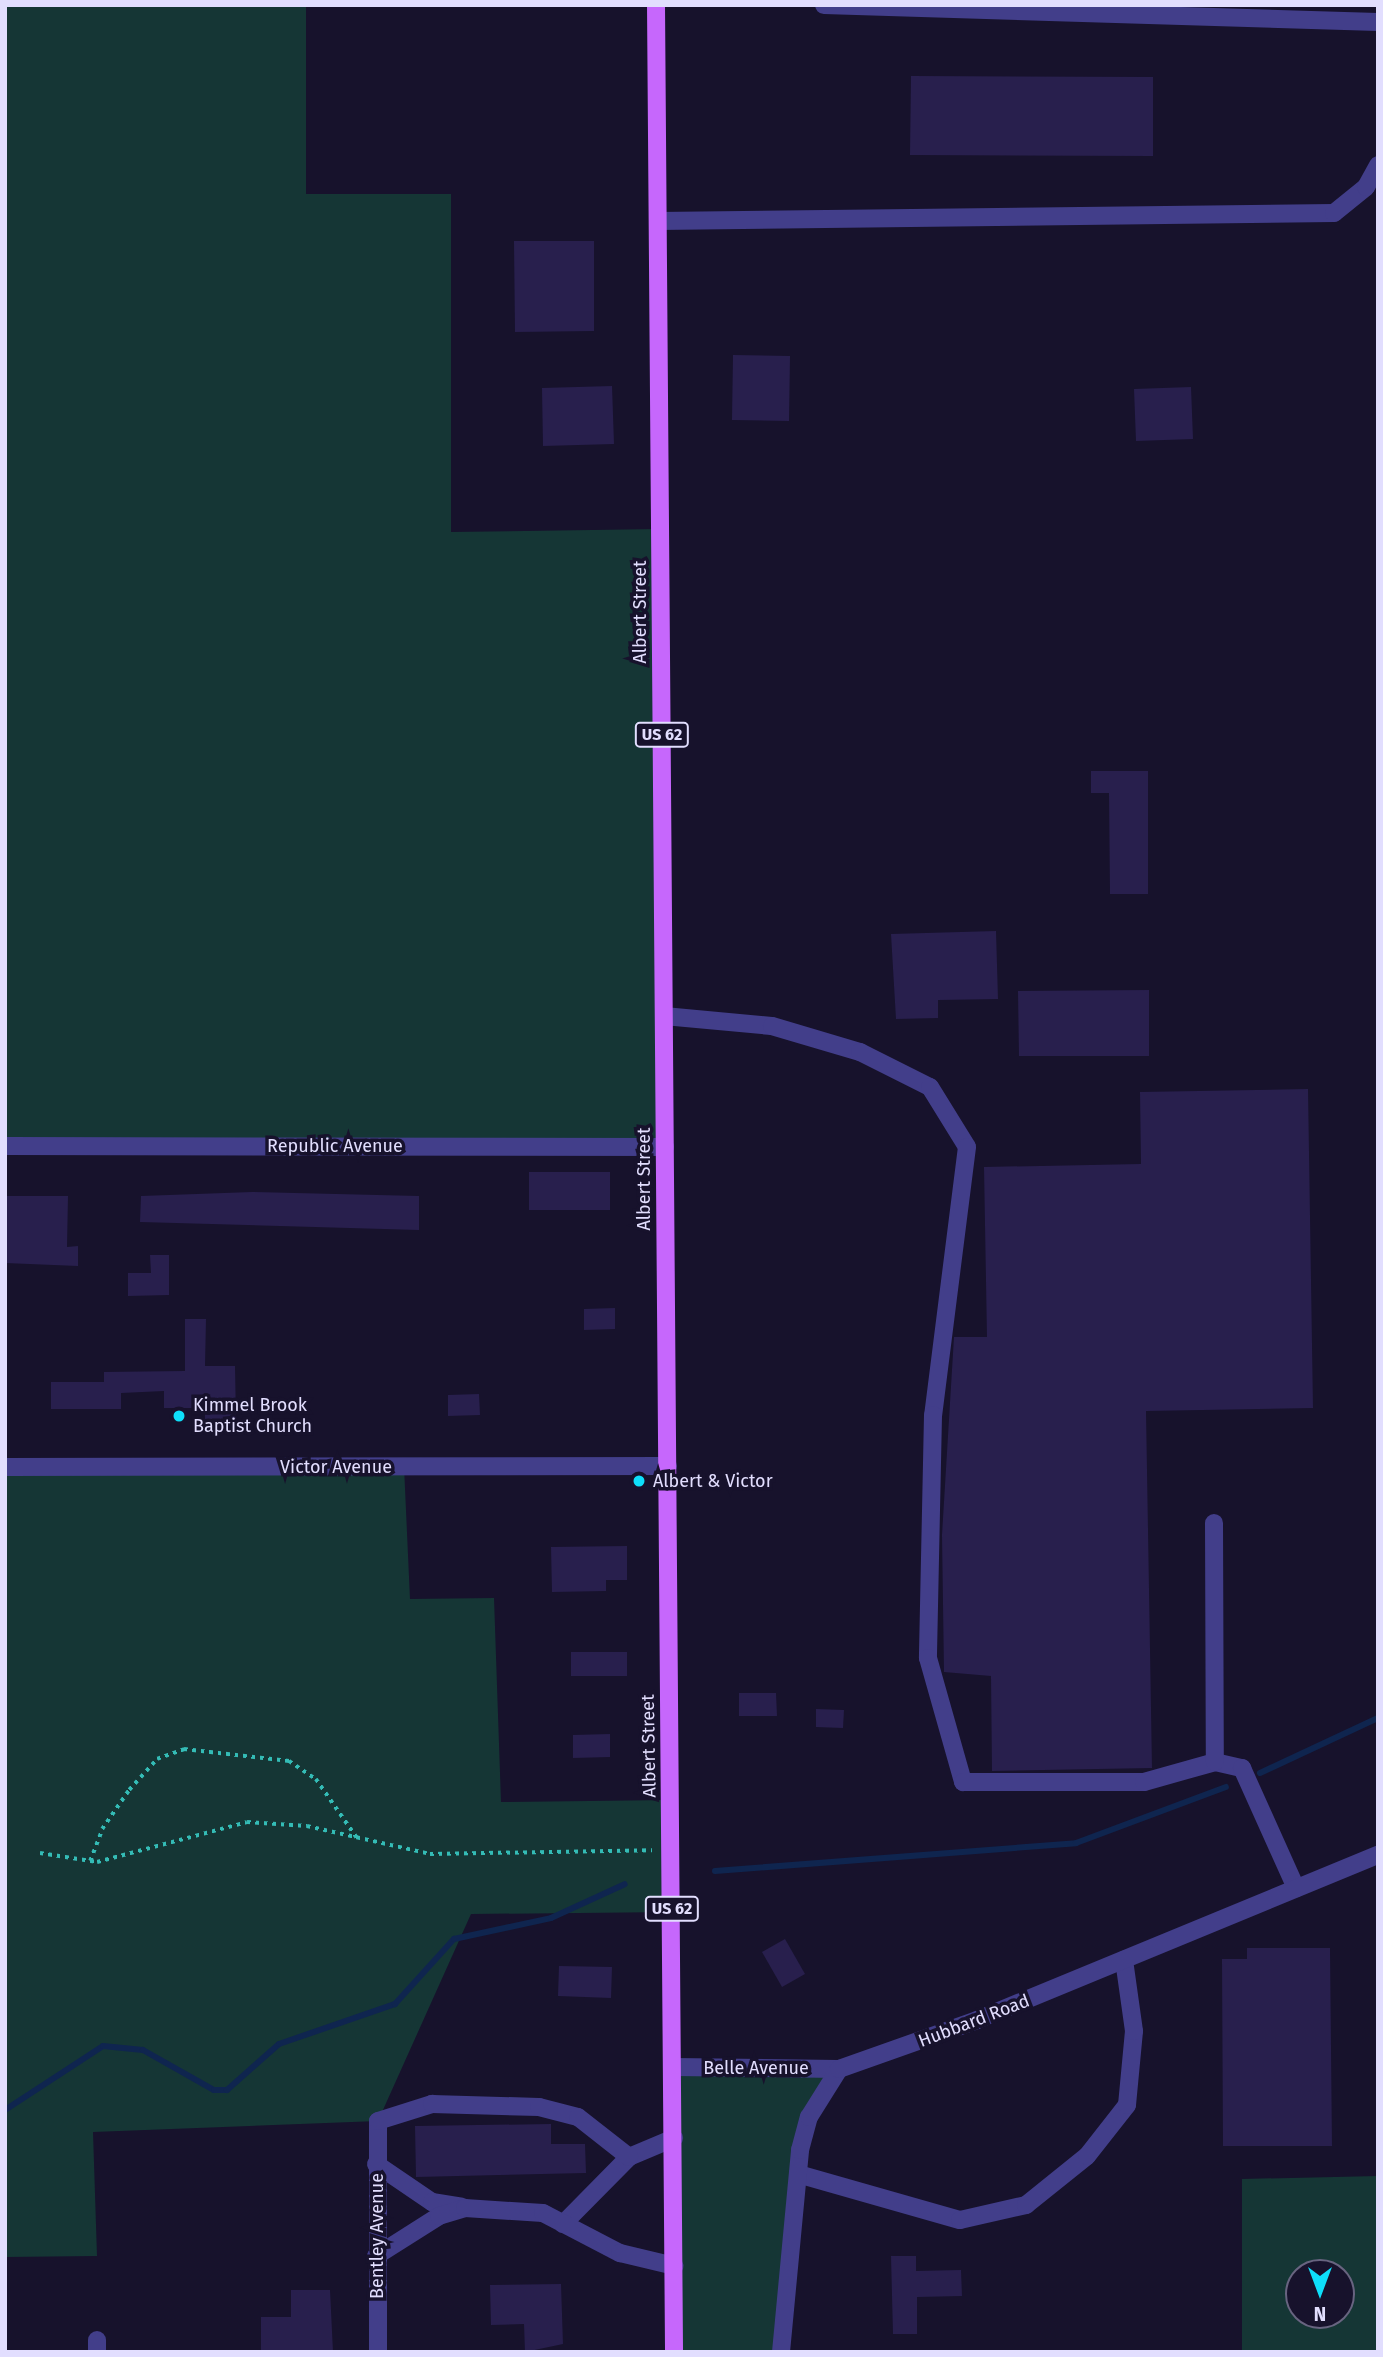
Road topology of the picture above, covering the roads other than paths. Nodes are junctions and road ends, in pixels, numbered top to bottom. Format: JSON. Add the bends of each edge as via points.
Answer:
{"nodes":[{"id":1,"x":656,"y":5,"type":"edge"},
{"id":2,"x":824,"y":5,"type":"edge"},
{"id":3,"x":1378,"y":22,"type":"edge"},
{"id":4,"x":1378,"y":165,"type":"edge"},
{"id":5,"x":658,"y":221,"type":"junction"},
{"id":6,"x":664,"y":1016,"type":"junction"},
{"id":7,"x":5,"y":1146,"type":"edge"},
{"id":8,"x":665,"y":1146,"type":"junction"},
{"id":9,"x":668,"y":1466,"type":"junction"},
{"id":10,"x":5,"y":1467,"type":"edge"},
{"id":11,"x":1214,"y":1523,"type":"dead end"},
{"id":12,"x":1215,"y":1762,"type":"junction"},
{"id":13,"x":1378,"y":1855,"type":"edge"},
{"id":14,"x":1296,"y":1888,"type":"junction"},
{"id":15,"x":1124,"y":1960,"type":"junction"},
{"id":16,"x":673,"y":2067,"type":"junction"},
{"id":17,"x":839,"y":2069,"type":"junction"},
{"id":18,"x":674,"y":2138,"type":"junction"},
{"id":19,"x":629,"y":2157,"type":"junction"},
{"id":20,"x":376,"y":2164,"type":"junction"},
{"id":21,"x":798,"y":2174,"type":"junction"},
{"id":22,"x":465,"y":2208,"type":"junction"},
{"id":23,"x":563,"y":2224,"type":"junction"},
{"id":24,"x":376,"y":2256,"type":"junction"},
{"id":25,"x":674,"y":2266,"type":"junction"},
{"id":26,"x":378,"y":2352,"type":"edge"},
{"id":27,"x":674,"y":2352,"type":"edge"},
{"id":28,"x":781,"y":2352,"type":"edge"}],
"edges":[{"from":1,"to":5,"type":"main road","name":"Albert Street","number":"US 62"},
{"from":2,"to":3,"type":"street"},
{"from":4,"to":5,"type":"street","via":[[1366,187],[1334,213]]},
{"from":5,"to":6,"type":"main road","name":"Albert Street","number":"US 62"},
{"from":6,"to":8,"type":"main road","name":"Albert Street","number":"US 62"},
{"from":6,"to":12,"type":"street","via":[[772,1026],[860,1052],[930,1087],[967,1146],[933,1415],[928,1658],[963,1782],[1144,1782]]},
{"from":7,"to":8,"type":"street","name":"Republic Avenue"},
{"from":8,"to":9,"type":"main road","name":"Albert Street","number":"US 62"},
{"from":9,"to":10,"type":"street","name":"Victor Avenue"},
{"from":9,"to":16,"type":"main road","name":"Albert Street","number":"US 62"},
{"from":11,"to":12,"type":"street"},
{"from":12,"to":14,"type":"street","via":[[1242,1768]]},
{"from":13,"to":14,"type":"street","name":"Hubbard Road"},
{"from":14,"to":15,"type":"street","name":"Hubbard Road"},
{"from":15,"to":17,"type":"street","name":"Hubbard Road"},
{"from":15,"to":21,"type":"street","via":[[1134,2031],[1127,2105],[1087,2156],[1026,2204],[960,2220]]},
{"from":16,"to":17,"type":"street","name":"Belle Avenue"},
{"from":16,"to":18,"type":"main road","name":"Albert Street","number":"US 62"},
{"from":17,"to":21,"type":"street","via":[[809,2117]]},
{"from":18,"to":19,"type":"street"},
{"from":18,"to":25,"type":"main road","name":"Albert Street","number":"US 62"},
{"from":19,"to":20,"type":"street","name":"Bentley Avenue","via":[[578,2117],[539,2107],[432,2104],[378,2121]]},
{"from":19,"to":23,"type":"street"},
{"from":20,"to":22,"type":"street","via":[[432,2202]]},
{"from":20,"to":24,"type":"street","name":"Bentley Avenue"},
{"from":21,"to":28,"type":"street"},
{"from":22,"to":23,"type":"street","via":[[542,2213]]},
{"from":22,"to":24,"type":"street","via":[[439,2216]]},
{"from":23,"to":25,"type":"street","via":[[620,2253]]},
{"from":24,"to":26,"type":"street","name":"Bentley Avenue"},
{"from":25,"to":27,"type":"main road","name":"Albert Street","number":"US 62"}]}
